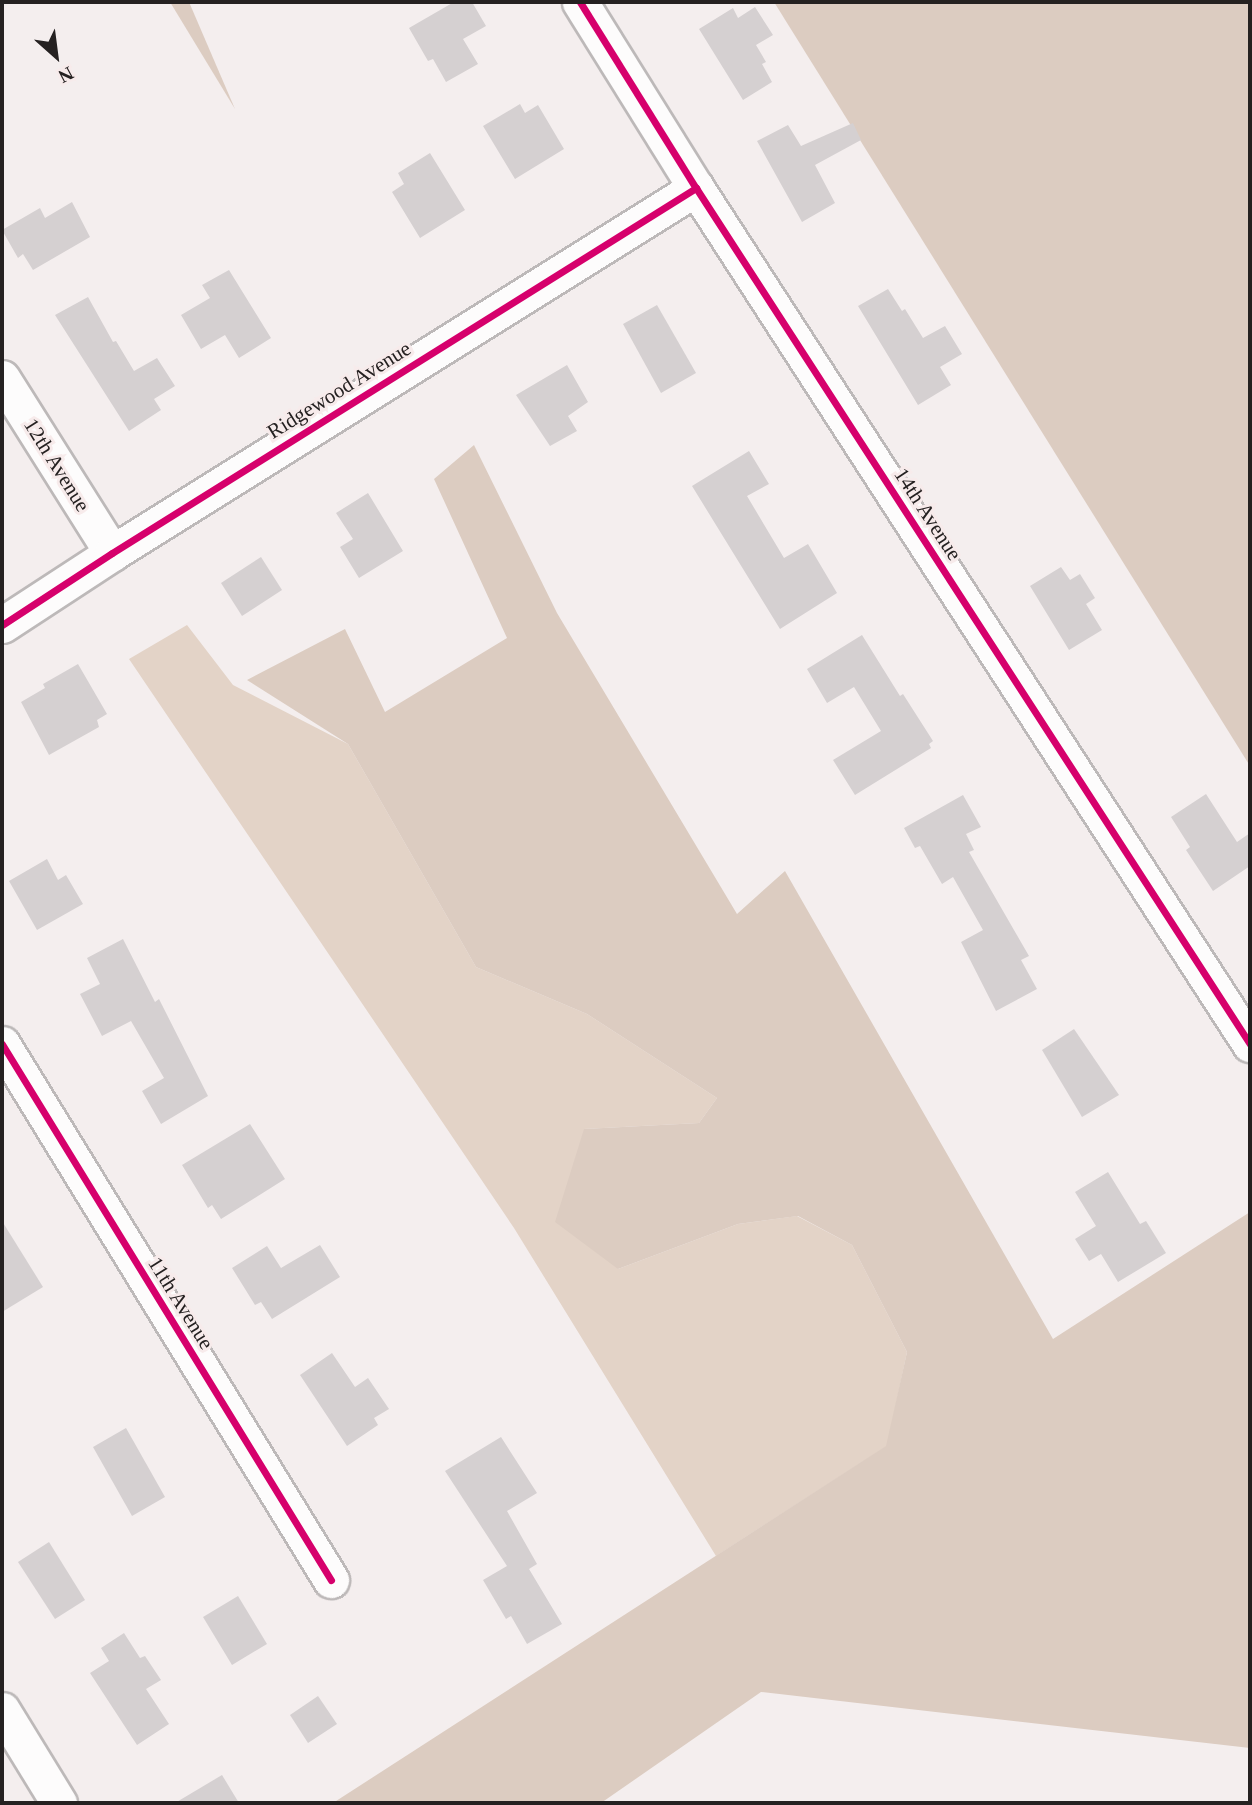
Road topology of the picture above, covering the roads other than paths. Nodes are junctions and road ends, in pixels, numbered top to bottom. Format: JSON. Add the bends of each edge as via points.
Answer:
{"nodes":[{"id":1,"x":580,"y":2,"type":"edge"},
{"id":2,"x":696,"y":188,"type":"junction"},
{"id":3,"x":2,"y":378,"type":"edge"},
{"id":4,"x":112,"y":553,"type":"junction"},
{"id":5,"x":2,"y":625,"type":"edge"},
{"id":6,"x":2,"y":1044,"type":"edge"},
{"id":7,"x":1250,"y":1044,"type":"edge"},
{"id":8,"x":331,"y":1580,"type":"dead end"},
{"id":9,"x":2,"y":1710,"type":"edge"},
{"id":10,"x":60,"y":1803,"type":"edge"}],
"edges":[{"from":1,"to":2,"type":"street","name":"14th Avenue"},
{"from":2,"to":4,"type":"street","name":"Ridgewood Avenue"},
{"from":2,"to":7,"type":"street","name":"14th Avenue"},
{"from":3,"to":4,"type":"street","name":"12th Avenue"},
{"from":4,"to":5,"type":"street","name":"Ridgewood Avenue"},
{"from":6,"to":8,"type":"street","name":"11th Avenue"},
{"from":9,"to":10,"type":"street"}]}
